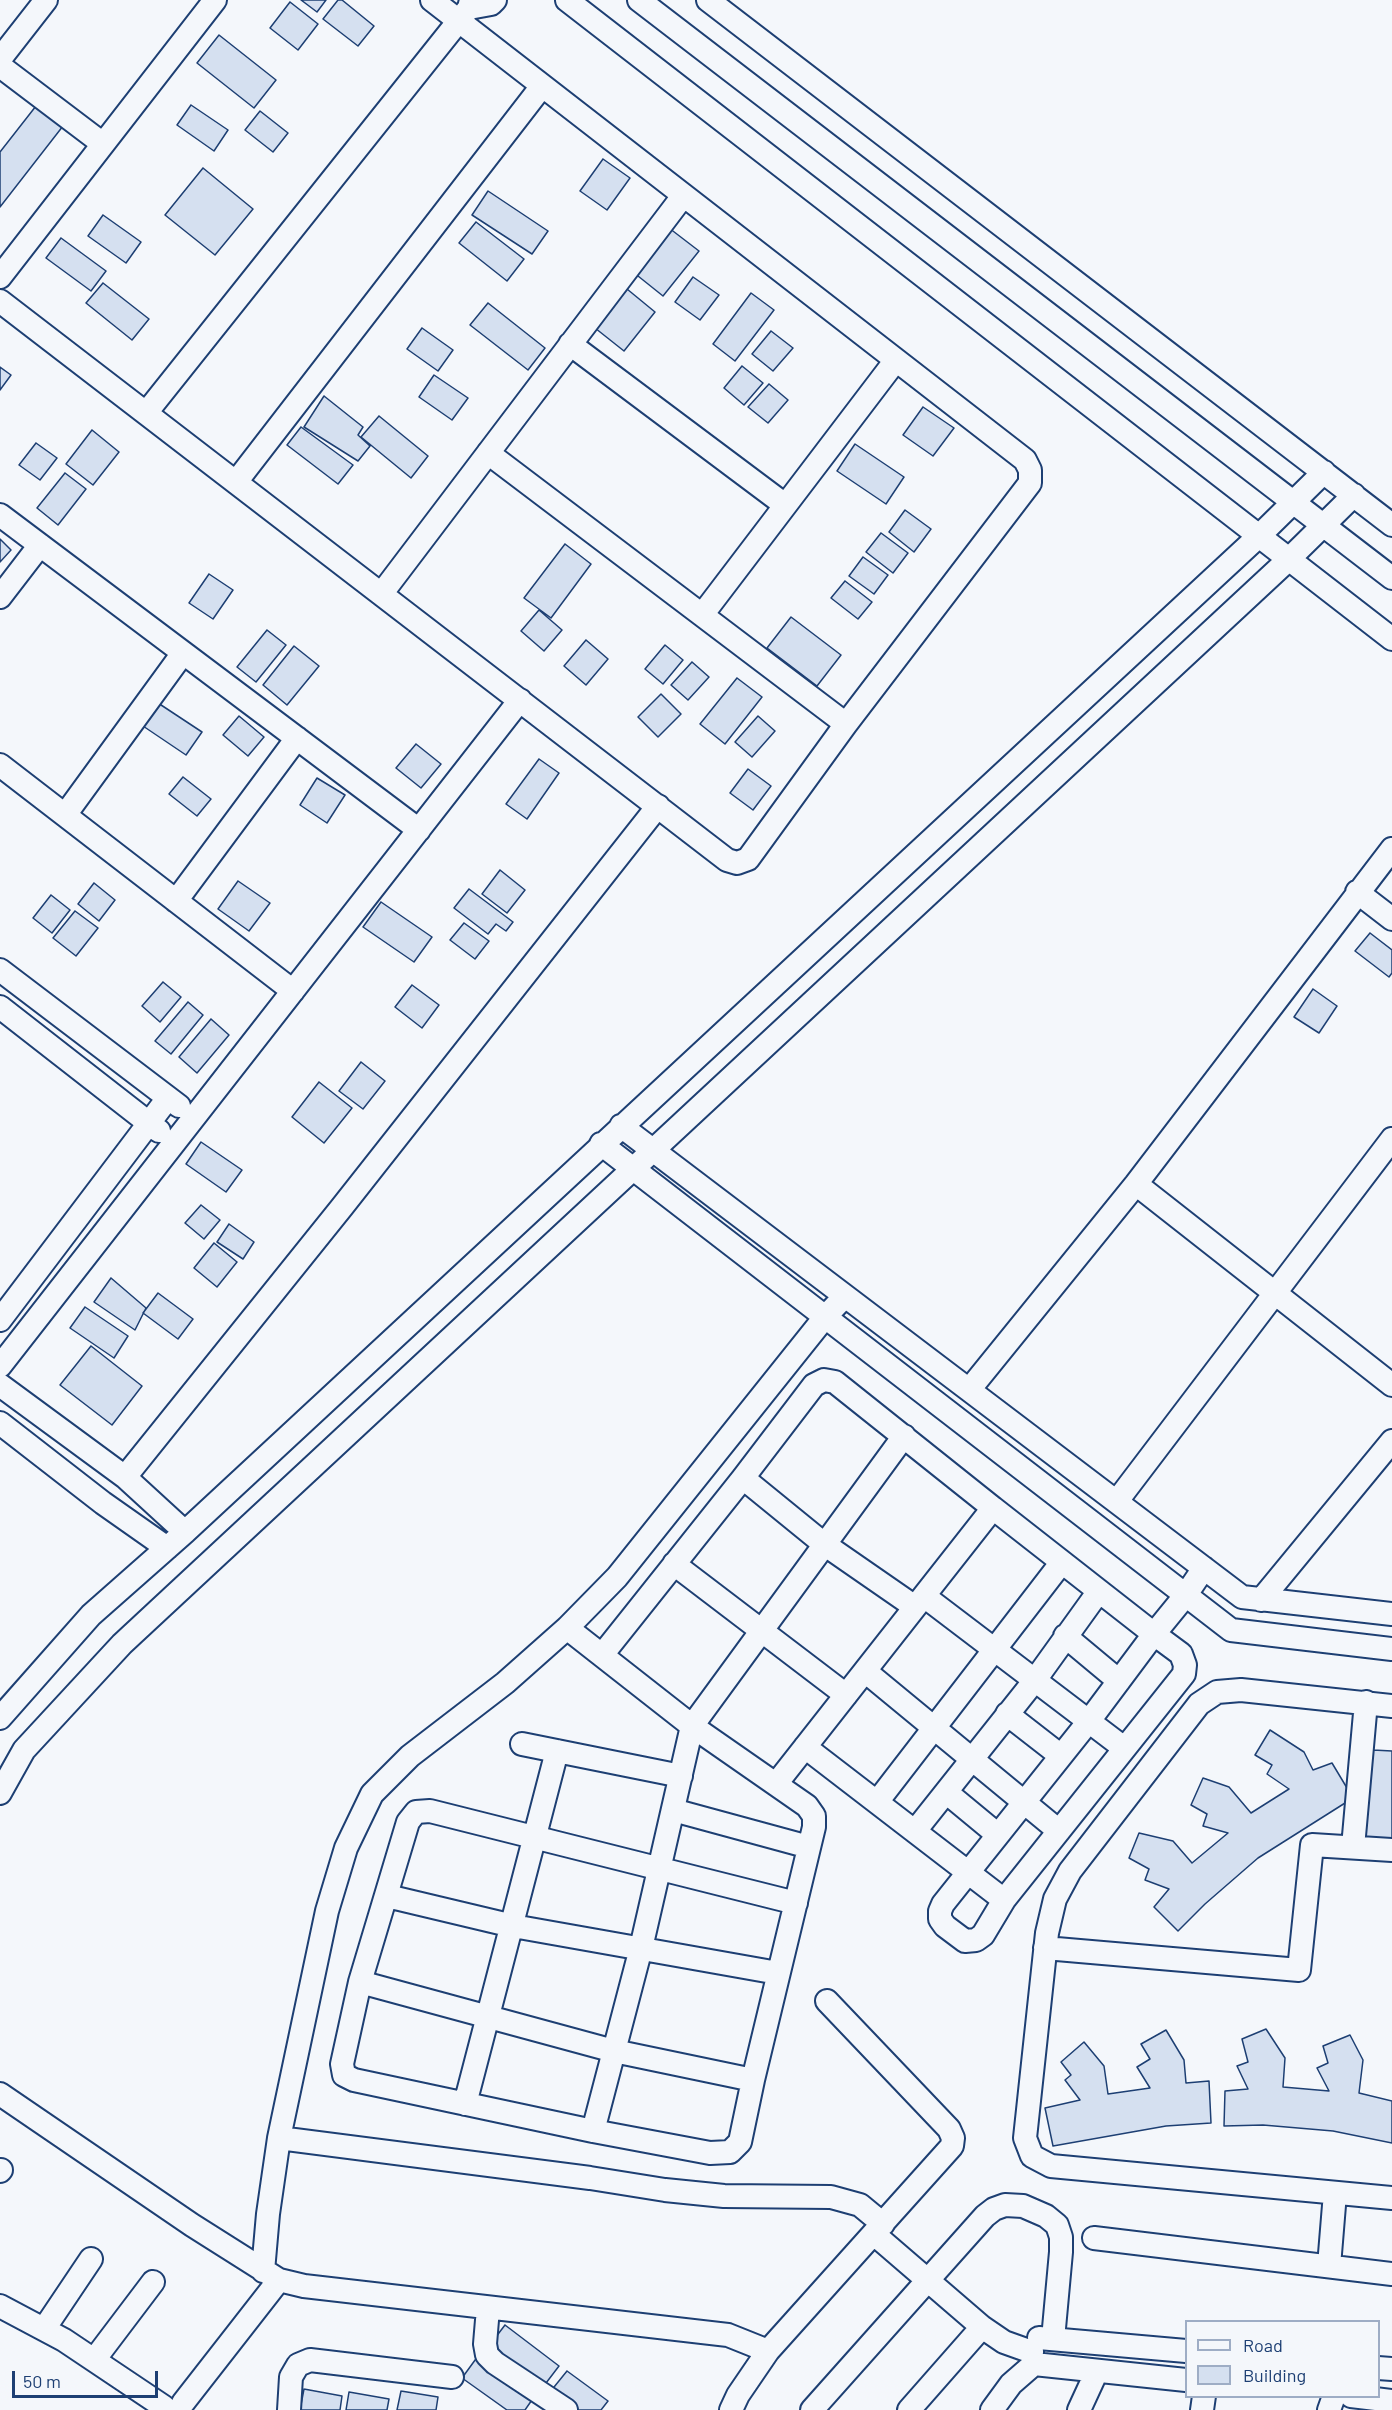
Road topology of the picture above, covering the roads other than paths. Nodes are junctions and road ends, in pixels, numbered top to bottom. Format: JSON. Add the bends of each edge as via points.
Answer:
{"nodes":[{"id":1,"x":46,"y":0,"type":"edge"},
{"id":2,"x":215,"y":0,"type":"edge"},
{"id":3,"x":432,"y":0,"type":"edge"},
{"id":4,"x":495,"y":0,"type":"edge"},
{"id":5,"x":567,"y":0,"type":"edge"},
{"id":6,"x":639,"y":0,"type":"edge"},
{"id":7,"x":708,"y":0,"type":"edge"},
{"id":8,"x":466,"y":10,"type":"edge"},
{"id":9,"x":0,"y":59,"type":"edge"},
{"id":10,"x":0,"y":66,"type":"edge"},
{"id":11,"x":542,"y":86,"type":"junction"},
{"id":12,"x":103,"y":144,"type":"junction"},
{"id":13,"x":683,"y":196,"type":"junction"},
{"id":14,"x":0,"y":277,"type":"edge"},
{"id":15,"x":0,"y":301,"type":"edge"},
{"id":16,"x":570,"y":344,"type":"junction"},
{"id":17,"x":896,"y":360,"type":"junction"},
{"id":18,"x":146,"y":413,"type":"junction"},
{"id":19,"x":488,"y":453,"type":"junction"},
{"id":20,"x":1324,"y":472,"type":"junction"},
{"id":21,"x":236,"y":482,"type":"junction"},
{"id":22,"x":1354,"y":495,"type":"junction"},
{"id":23,"x":1293,"y":501,"type":"junction"},
{"id":24,"x":785,"y":505,"type":"junction"},
{"id":25,"x":0,"y":515,"type":"edge"},
{"id":26,"x":1392,"y":525,"type":"edge"},
{"id":27,"x":1324,"y":526,"type":"junction"},
{"id":28,"x":1260,"y":535,"type":"junction"},
{"id":29,"x":40,"y":545,"type":"junction"},
{"id":30,"x":1288,"y":560,"type":"junction"},
{"id":31,"x":1392,"y":578,"type":"edge"},
{"id":32,"x":382,"y":593,"type":"junction"},
{"id":33,"x":0,"y":597,"type":"edge"},
{"id":34,"x":702,"y":615,"type":"junction"},
{"id":35,"x":1392,"y":639,"type":"edge"},
{"id":36,"x":183,"y":653,"type":"junction"},
{"id":37,"x":520,"y":700,"type":"junction"},
{"id":38,"x":846,"y":724,"type":"junction"},
{"id":39,"x":297,"y":738,"type":"junction"},
{"id":40,"x":0,"y":765,"type":"edge"},
{"id":41,"x":658,"y":806,"type":"junction"},
{"id":42,"x":65,"y":815,"type":"junction"},
{"id":43,"x":419,"y":830,"type":"junction"},
{"id":44,"x":1392,"y":849,"type":"edge"},
{"id":45,"x":1358,"y":892,"type":"junction"},
{"id":46,"x":176,"y":901,"type":"junction"},
{"id":47,"x":1392,"y":919,"type":"edge"},
{"id":48,"x":0,"y":970,"type":"edge"},
{"id":49,"x":293,"y":991,"type":"junction"},
{"id":50,"x":0,"y":1008,"type":"edge"},
{"id":51,"x":168,"y":1098,"type":"junction"},
{"id":52,"x":194,"y":1117,"type":"junction"},
{"id":53,"x":149,"y":1123,"type":"junction"},
{"id":54,"x":621,"y":1126,"type":"junction"},
{"id":55,"x":175,"y":1143,"type":"junction"},
{"id":56,"x":602,"y":1144,"type":"junction"},
{"id":57,"x":1391,"y":1144,"type":"edge"},
{"id":58,"x":653,"y":1150,"type":"junction"},
{"id":59,"x":633,"y":1168,"type":"junction"},
{"id":60,"x":1136,"y":1184,"type":"junction"},
{"id":61,"x":1275,"y":1292,"type":"junction"},
{"id":62,"x":845,"y":1296,"type":"junction"},
{"id":63,"x":825,"y":1317,"type":"junction"},
{"id":64,"x":0,"y":1320,"type":"edge"},
{"id":65,"x":0,"y":1366,"type":"edge"},
{"id":66,"x":0,"y":1385,"type":"edge"},
{"id":67,"x":1392,"y":1385,"type":"edge"},
{"id":68,"x":969,"y":1390,"type":"junction"},
{"id":69,"x":0,"y":1423,"type":"edge"},
{"id":70,"x":904,"y":1436,"type":"junction"},
{"id":71,"x":1392,"y":1441,"type":"edge"},
{"id":72,"x":125,"y":1477,"type":"junction"},
{"id":73,"x":743,"y":1478,"type":"junction"},
{"id":74,"x":1117,"y":1502,"type":"junction"},
{"id":75,"x":993,"y":1508,"type":"junction"},
{"id":76,"x":185,"y":1532,"type":"junction"},
{"id":77,"x":824,"y":1544,"type":"junction"},
{"id":78,"x":167,"y":1548,"type":"junction"},
{"id":79,"x":1062,"y":1562,"type":"junction"},
{"id":80,"x":674,"y":1564,"type":"junction"},
{"id":81,"x":1204,"y":1569,"type":"junction"},
{"id":82,"x":1099,"y":1591,"type":"junction"},
{"id":83,"x":1185,"y":1596,"type":"junction"},
{"id":84,"x":1261,"y":1600,"type":"junction"},
{"id":85,"x":920,"y":1601,"type":"junction"},
{"id":86,"x":1392,"y":1614,"type":"edge"},
{"id":87,"x":567,"y":1628,"type":"junction"},
{"id":88,"x":761,"y":1632,"type":"junction"},
{"id":89,"x":1154,"y":1634,"type":"junction"},
{"id":90,"x":1065,"y":1636,"type":"junction"},
{"id":91,"x":994,"y":1649,"type":"junction"},
{"id":92,"x":1392,"y":1649,"type":"edge"},
{"id":93,"x":602,"y":1656,"type":"junction"},
{"id":94,"x":865,"y":1671,"type":"junction"},
{"id":95,"x":1035,"y":1680,"type":"junction"},
{"id":96,"x":1119,"y":1681,"type":"junction"},
{"id":97,"x":846,"y":1695,"type":"junction"},
{"id":98,"x":1366,"y":1702,"type":"junction"},
{"id":99,"x":1392,"y":1706,"type":"edge"},
{"id":100,"x":1007,"y":1714,"type":"junction"},
{"id":101,"x":0,"y":1718,"type":"edge"},
{"id":102,"x":1089,"y":1721,"type":"junction"},
{"id":103,"x":692,"y":1726,"type":"junction"},
{"id":104,"x":933,"y":1727,"type":"junction"},
{"id":105,"x":522,"y":1744,"type":"dead end"},
{"id":106,"x":806,"y":1747,"type":"junction"},
{"id":107,"x":1124,"y":1748,"type":"junction"},
{"id":108,"x":557,"y":1751,"type":"junction"},
{"id":109,"x":1061,"y":1756,"type":"junction"},
{"id":110,"x":972,"y":1759,"type":"junction"},
{"id":111,"x":681,"y":1776,"type":"junction"},
{"id":112,"x":776,"y":1784,"type":"junction"},
{"id":113,"x":946,"y":1792,"type":"junction"},
{"id":114,"x":0,"y":1793,"type":"edge"},
{"id":115,"x":877,"y":1802,"type":"junction"},
{"id":116,"x":1024,"y":1803,"type":"junction"},
{"id":117,"x":673,"y":1810,"type":"junction"},
{"id":118,"x":915,"y":1831,"type":"junction"},
{"id":119,"x":1059,"y":1831,"type":"junction"},
{"id":120,"x":998,"y":1835,"type":"junction"},
{"id":121,"x":536,"y":1836,"type":"junction"},
{"id":122,"x":809,"y":1847,"type":"junction"},
{"id":123,"x":1353,"y":1847,"type":"junction"},
{"id":124,"x":1392,"y":1850,"type":"edge"},
{"id":125,"x":658,"y":1869,"type":"junction"},
{"id":126,"x":969,"y":1873,"type":"junction"},
{"id":127,"x":387,"y":1896,"type":"junction"},
{"id":128,"x":1004,"y":1900,"type":"junction"},
{"id":129,"x":796,"y":1903,"type":"junction"},
{"id":130,"x":513,"y":1926,"type":"junction"},
{"id":131,"x":641,"y":1948,"type":"junction"},
{"id":132,"x":1045,"y":1948,"type":"junction"},
{"id":133,"x":778,"y":1973,"type":"junction"},
{"id":134,"x":360,"y":1982,"type":"junction"},
{"id":135,"x":827,"y":2001,"type":"dead end"},
{"id":136,"x":488,"y":2018,"type":"junction"},
{"id":137,"x":614,"y":2051,"type":"junction"},
{"id":138,"x":753,"y":2080,"type":"junction"},
{"id":139,"x":0,"y":2094,"type":"edge"},
{"id":140,"x":465,"y":2104,"type":"junction"},
{"id":141,"x":593,"y":2131,"type":"junction"},
{"id":142,"x":279,"y":2138,"type":"junction"},
{"id":143,"x":1335,"y":2193,"type":"junction"},
{"id":144,"x":1392,"y":2198,"type":"edge"},
{"id":145,"x":878,"y":2229,"type":"junction"},
{"id":146,"x":1094,"y":2238,"type":"dead end"},
{"id":147,"x":91,"y":2259,"type":"dead end"},
{"id":148,"x":1329,"y":2266,"type":"junction"},
{"id":149,"x":1392,"y":2274,"type":"edge"},
{"id":150,"x":271,"y":2275,"type":"junction"},
{"id":151,"x":929,"y":2281,"type":"junction"},
{"id":152,"x":153,"y":2282,"type":"dead end"},
{"id":153,"x":0,"y":2306,"type":"edge"},
{"id":154,"x":488,"y":2308,"type":"junction"},
{"id":155,"x":982,"y":2328,"type":"junction"},
{"id":156,"x":44,"y":2329,"type":"junction"},
{"id":157,"x":1053,"y":2339,"type":"junction"},
{"id":158,"x":768,"y":2351,"type":"junction"},
{"id":159,"x":1185,"y":2351,"type":"edge"},
{"id":160,"x":1033,"y":2358,"type":"junction"},
{"id":161,"x":94,"y":2360,"type":"junction"},
{"id":162,"x":1097,"y":2371,"type":"junction"},
{"id":163,"x":452,"y":2377,"type":"dead end"},
{"id":164,"x":1185,"y":2380,"type":"edge"},
{"id":165,"x":1361,"y":2398,"type":"edge"},
{"id":166,"x":1392,"y":2401,"type":"edge"},
{"id":167,"x":289,"y":2410,"type":"edge"},
{"id":168,"x":566,"y":2410,"type":"edge"},
{"id":169,"x":731,"y":2410,"type":"edge"},
{"id":170,"x":812,"y":2410,"type":"edge"},
{"id":171,"x":909,"y":2410,"type":"edge"},
{"id":172,"x":992,"y":2410,"type":"edge"},
{"id":173,"x":1079,"y":2410,"type":"edge"}],
"edges":[{"from":1,"to":9,"type":"street"},
{"from":2,"to":12,"type":"street"},
{"from":3,"to":8,"type":"street"},
{"from":4,"to":8,"type":"street"},
{"from":5,"to":28,"type":"street"},
{"from":6,"to":23,"type":"street"},
{"from":7,"to":20,"type":"street"},
{"from":8,"to":11,"type":"street"},
{"from":8,"to":18,"type":"street"},
{"from":10,"to":12,"type":"street"},
{"from":11,"to":13,"type":"street"},
{"from":11,"to":21,"type":"street"},
{"from":12,"to":14,"type":"street"},
{"from":13,"to":16,"type":"street"},
{"from":13,"to":17,"type":"street"},
{"from":15,"to":18,"type":"street"},
{"from":16,"to":19,"type":"street"},
{"from":16,"to":24,"type":"street"},
{"from":17,"to":24,"type":"street"},
{"from":17,"to":38,"type":"street","via":[[1025,460],[1030,471],[1029,483]]},
{"from":18,"to":21,"type":"street"},
{"from":19,"to":32,"type":"street"},
{"from":19,"to":34,"type":"street"},
{"from":20,"to":22,"type":"street"},
{"from":20,"to":23,"type":"street"},
{"from":21,"to":32,"type":"street"},
{"from":22,"to":26,"type":"street"},
{"from":22,"to":27,"type":"street"},
{"from":23,"to":27,"type":"street"},
{"from":23,"to":28,"type":"street"},
{"from":24,"to":34,"type":"street"},
{"from":25,"to":29,"type":"street"},
{"from":27,"to":30,"type":"street"},
{"from":27,"to":31,"type":"street"},
{"from":28,"to":30,"type":"street"},
{"from":28,"to":54,"type":"street"},
{"from":29,"to":33,"type":"street"},
{"from":29,"to":36,"type":"street"},
{"from":30,"to":35,"type":"street"},
{"from":30,"to":58,"type":"street"},
{"from":32,"to":37,"type":"street"},
{"from":34,"to":38,"type":"street"},
{"from":36,"to":39,"type":"street"},
{"from":36,"to":42,"type":"street"},
{"from":37,"to":41,"type":"street"},
{"from":37,"to":43,"type":"street"},
{"from":38,"to":41,"type":"street","via":[[748,860],[727,860]]},
{"from":39,"to":43,"type":"street"},
{"from":39,"to":46,"type":"street"},
{"from":40,"to":42,"type":"street"},
{"from":41,"to":72,"type":"street"},
{"from":42,"to":46,"type":"street"},
{"from":43,"to":49,"type":"street"},
{"from":44,"to":45,"type":"street"},
{"from":45,"to":47,"type":"street"},
{"from":45,"to":60,"type":"street"},
{"from":46,"to":49,"type":"street"},
{"from":48,"to":51,"type":"street"},
{"from":49,"to":52,"type":"street"},
{"from":50,"to":53,"type":"street"},
{"from":51,"to":52,"type":"street"},
{"from":51,"to":53,"type":"street"},
{"from":52,"to":55,"type":"street"},
{"from":53,"to":55,"type":"street"},
{"from":53,"to":64,"type":"street"},
{"from":54,"to":56,"type":"street"},
{"from":54,"to":58,"type":"street"},
{"from":55,"to":65,"type":"street"},
{"from":56,"to":59,"type":"street"},
{"from":56,"to":76,"type":"street"},
{"from":57,"to":61,"type":"street"},
{"from":58,"to":59,"type":"street"},
{"from":58,"to":62,"type":"street"},
{"from":59,"to":63,"type":"street"},
{"from":59,"to":114,"type":"street","via":[[122,1644],[24,1750]]},
{"from":60,"to":61,"type":"street"},
{"from":60,"to":68,"type":"street"},
{"from":61,"to":67,"type":"street"},
{"from":61,"to":74,"type":"street"},
{"from":62,"to":63,"type":"street"},
{"from":62,"to":68,"type":"street"},
{"from":63,"to":83,"type":"street"},
{"from":63,"to":87,"type":"street","via":[[617,1577]]},
{"from":66,"to":72,"type":"street"},
{"from":68,"to":74,"type":"street"},
{"from":69,"to":78,"type":"street"},
{"from":70,"to":73,"type":"street","via":[[835,1382],[824,1380],[814,1384]]},
{"from":70,"to":75,"type":"street"},
{"from":70,"to":77,"type":"street"},
{"from":71,"to":84,"type":"street"},
{"from":72,"to":76,"type":"street"},
{"from":73,"to":77,"type":"street"},
{"from":73,"to":80,"type":"street"},
{"from":74,"to":81,"type":"street"},
{"from":75,"to":79,"type":"street"},
{"from":75,"to":85,"type":"street"},
{"from":76,"to":78,"type":"street"},
{"from":77,"to":85,"type":"street"},
{"from":77,"to":88,"type":"street"},
{"from":78,"to":101,"type":"street","via":[[91,1616]]},
{"from":79,"to":82,"type":"street"},
{"from":79,"to":91,"type":"street"},
{"from":80,"to":88,"type":"street"},
{"from":80,"to":93,"type":"street"},
{"from":81,"to":83,"type":"street"},
{"from":81,"to":84,"type":"street","via":[[1242,1597]]},
{"from":82,"to":89,"type":"street"},
{"from":82,"to":90,"type":"street"},
{"from":83,"to":89,"type":"street"},
{"from":83,"to":92,"type":"street","via":[[1231,1630]]},
{"from":84,"to":86,"type":"street"},
{"from":85,"to":91,"type":"street"},
{"from":85,"to":94,"type":"street"},
{"from":87,"to":93,"type":"street"},
{"from":87,"to":142,"type":"street","via":[[505,1683],[410,1756],[372,1794],[346,1848],[327,1911]]},
{"from":88,"to":97,"type":"street"},
{"from":88,"to":103,"type":"street"},
{"from":89,"to":96,"type":"street"},
{"from":89,"to":107,"type":"street","via":[[1181,1654],[1184,1674]]},
{"from":90,"to":95,"type":"street"},
{"from":90,"to":96,"type":"street"},
{"from":91,"to":95,"type":"street"},
{"from":91,"to":104,"type":"street"},
{"from":93,"to":103,"type":"street"},
{"from":94,"to":97,"type":"street"},
{"from":94,"to":104,"type":"street"},
{"from":95,"to":100,"type":"street"},
{"from":95,"to":102,"type":"street"},
{"from":96,"to":102,"type":"street"},
{"from":97,"to":106,"type":"street"},
{"from":98,"to":99,"type":"street"},
{"from":98,"to":123,"type":"street"},
{"from":98,"to":132,"type":"street","via":[[1241,1690],[1217,1692],[1199,1704],[1070,1871],[1055,1899]]},
{"from":100,"to":109,"type":"street"},
{"from":100,"to":110,"type":"street"},
{"from":102,"to":107,"type":"street"},
{"from":102,"to":109,"type":"street"},
{"from":103,"to":111,"type":"street"},
{"from":103,"to":112,"type":"street"},
{"from":104,"to":110,"type":"street"},
{"from":104,"to":115,"type":"street"},
{"from":105,"to":108,"type":"street"},
{"from":106,"to":112,"type":"street"},
{"from":106,"to":115,"type":"street"},
{"from":107,"to":119,"type":"street"},
{"from":108,"to":111,"type":"street"},
{"from":108,"to":121,"type":"street"},
{"from":109,"to":116,"type":"street"},
{"from":110,"to":113,"type":"street"},
{"from":110,"to":116,"type":"street"},
{"from":111,"to":117,"type":"street"},
{"from":112,"to":122,"type":"street","via":[[814,1815]]},
{"from":113,"to":118,"type":"street"},
{"from":113,"to":120,"type":"street"},
{"from":115,"to":118,"type":"street"},
{"from":116,"to":119,"type":"street"},
{"from":116,"to":120,"type":"street"},
{"from":117,"to":122,"type":"street"},
{"from":117,"to":125,"type":"street"},
{"from":118,"to":126,"type":"street"},
{"from":119,"to":128,"type":"street"},
{"from":120,"to":126,"type":"street"},
{"from":121,"to":125,"type":"street"},
{"from":121,"to":127,"type":"street","via":[[430,1811],[416,1812],[408,1822]]},
{"from":121,"to":130,"type":"street"},
{"from":122,"to":129,"type":"street"},
{"from":123,"to":124,"type":"street"},
{"from":123,"to":132,"type":"street","via":[[1312,1845],[1299,1970]]},
{"from":125,"to":129,"type":"street"},
{"from":125,"to":131,"type":"street"},
{"from":126,"to":128,"type":"street"},
{"from":126,"to":128,"type":"street","via":[[940,1911],[945,1926],[965,1941],[976,1940]]},
{"from":127,"to":130,"type":"street"},
{"from":127,"to":134,"type":"street"},
{"from":129,"to":133,"type":"street"},
{"from":130,"to":131,"type":"street"},
{"from":130,"to":136,"type":"street"},
{"from":131,"to":133,"type":"street"},
{"from":131,"to":137,"type":"street"},
{"from":132,"to":143,"type":"street","via":[[1025,2138],[1032,2156],[1051,2166]]},
{"from":133,"to":138,"type":"street"},
{"from":134,"to":136,"type":"street"},
{"from":134,"to":140,"type":"street","via":[[342,2064],[344,2074],[354,2080]]},
{"from":135,"to":145,"type":"street","via":[[949,2129],[952,2138],[948,2153]]},
{"from":136,"to":137,"type":"street"},
{"from":136,"to":140,"type":"street"},
{"from":137,"to":138,"type":"street"},
{"from":137,"to":141,"type":"street"},
{"from":138,"to":141,"type":"street","via":[[740,2142],[730,2152],[710,2153]]},
{"from":139,"to":150,"type":"street"},
{"from":140,"to":141,"type":"street"},
{"from":142,"to":145,"type":"street","via":[[665,2190],[724,2196],[831,2197],[860,2205]]},
{"from":142,"to":150,"type":"street","via":[[268,2214]]},
{"from":143,"to":144,"type":"street"},
{"from":143,"to":148,"type":"street"},
{"from":145,"to":151,"type":"street"},
{"from":145,"to":158,"type":"street"},
{"from":146,"to":148,"type":"street"},
{"from":147,"to":156,"type":"street"},
{"from":148,"to":149,"type":"street"},
{"from":150,"to":154,"type":"street","via":[[304,2286]]},
{"from":150,"to":161,"type":"street","via":[[174,2405]]},
{"from":151,"to":155,"type":"street"},
{"from":151,"to":157,"type":"street","via":[[994,2209],[1023,2206],[1046,2216],[1057,2225],[1061,2237]]},
{"from":151,"to":170,"type":"street"},
{"from":152,"to":161,"type":"street"},
{"from":153,"to":156,"type":"street"},
{"from":154,"to":158,"type":"street","via":[[728,2335]]},
{"from":154,"to":168,"type":"street","via":[[487,2355]]},
{"from":155,"to":160,"type":"street"},
{"from":155,"to":171,"type":"street"},
{"from":156,"to":161,"type":"street"},
{"from":157,"to":159,"type":"street"},
{"from":157,"to":160,"type":"street","via":[[1038,2338]]},
{"from":158,"to":169,"type":"street"},
{"from":160,"to":162,"type":"street"},
{"from":160,"to":172,"type":"street"},
{"from":162,"to":164,"type":"street"},
{"from":162,"to":173,"type":"street"},
{"from":163,"to":167,"type":"street","via":[[310,2360],[298,2365],[291,2377]]},
{"from":165,"to":166,"type":"street"}]}
